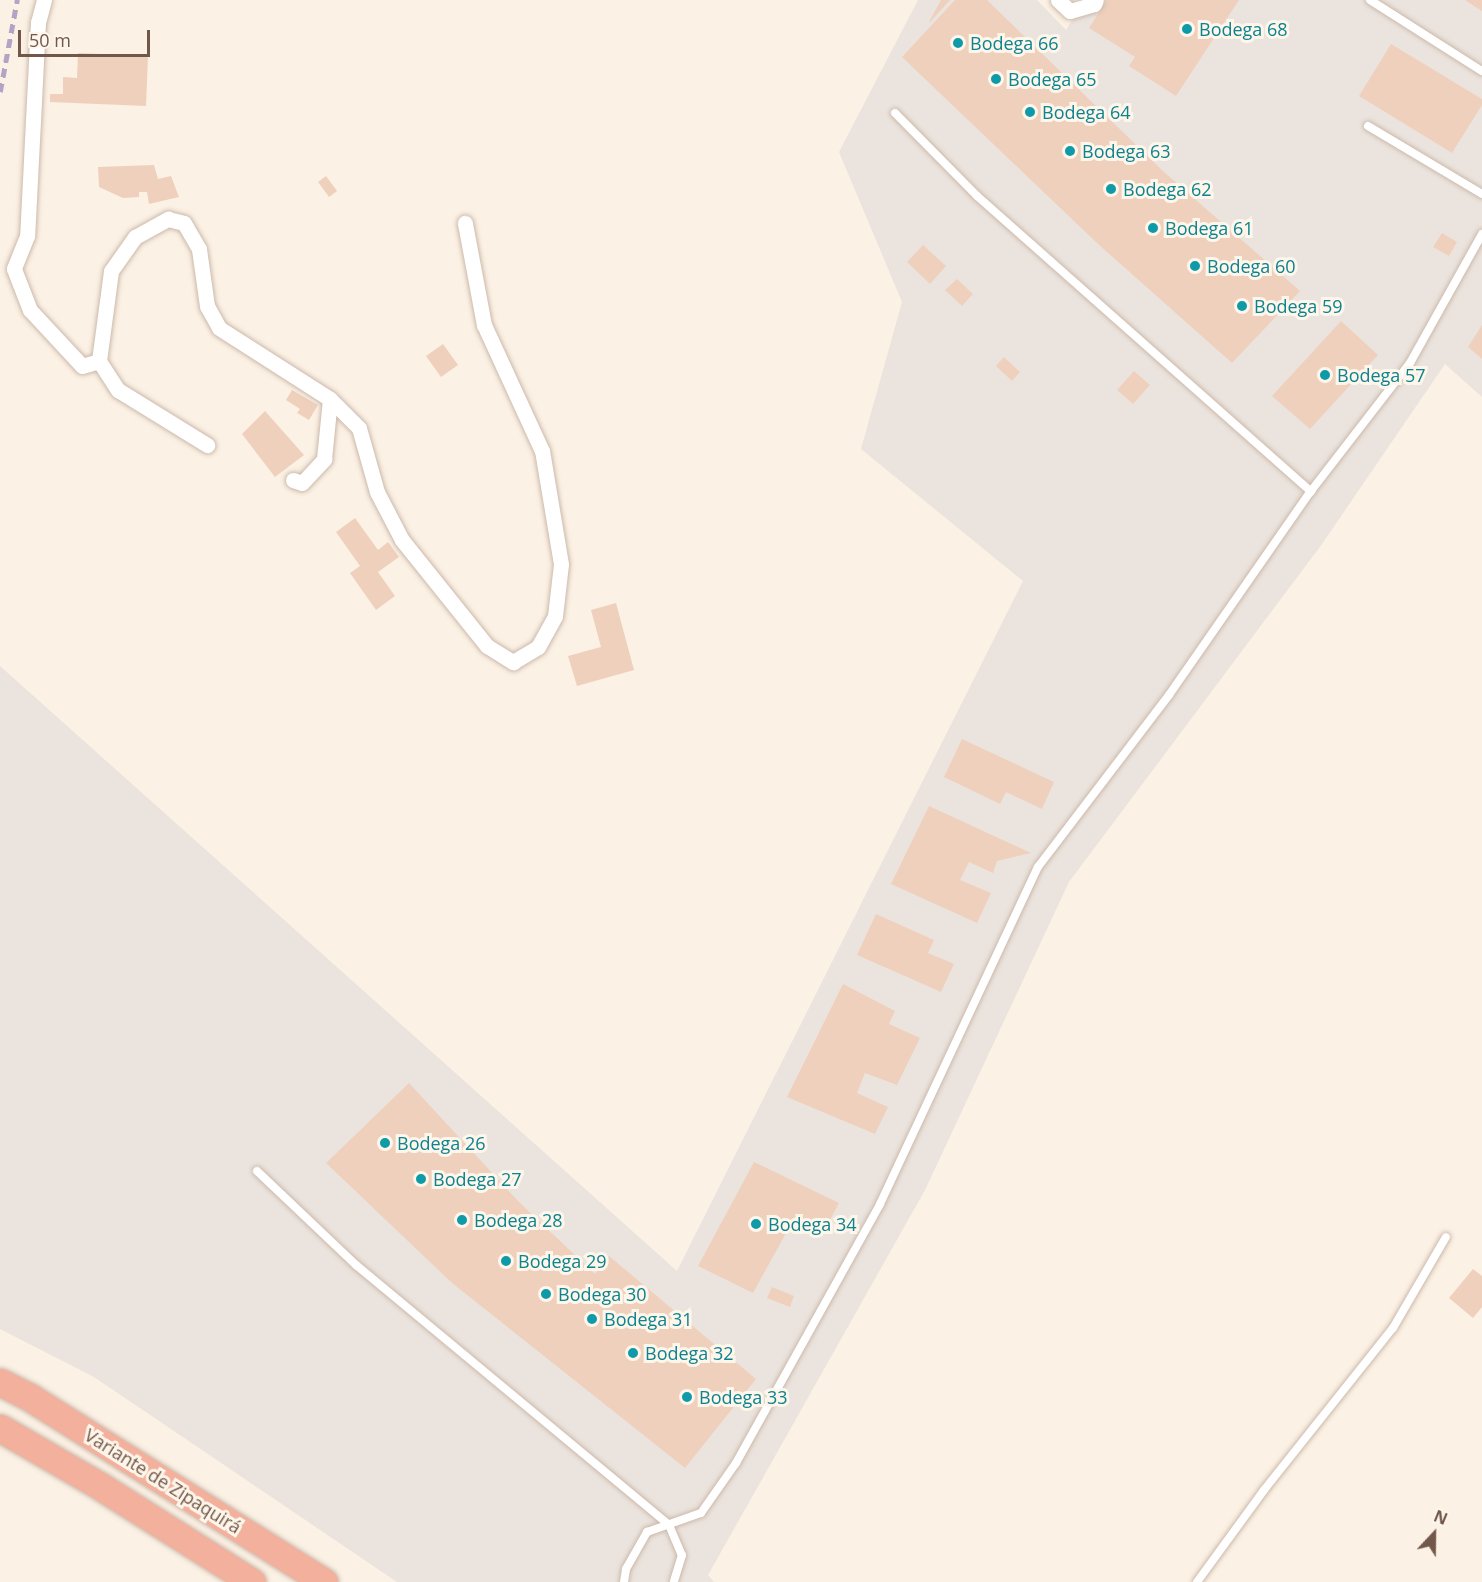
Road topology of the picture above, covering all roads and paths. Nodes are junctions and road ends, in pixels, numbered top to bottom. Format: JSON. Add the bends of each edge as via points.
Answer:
{"nodes":[{"id":1,"x":44,"y":0,"type":"edge"},
{"id":2,"x":1058,"y":0,"type":"edge"},
{"id":3,"x":1096,"y":0,"type":"edge"},
{"id":4,"x":1370,"y":0,"type":"edge"},
{"id":5,"x":1482,"y":71,"type":"edge"},
{"id":6,"x":896,"y":113,"type":"dead end"},
{"id":7,"x":1368,"y":126,"type":"dead end"},
{"id":8,"x":1482,"y":194,"type":"edge"},
{"id":9,"x":465,"y":223,"type":"dead end"},
{"id":10,"x":1482,"y":234,"type":"edge"},
{"id":11,"x":99,"y":361,"type":"junction"},
{"id":12,"x":330,"y":399,"type":"junction"},
{"id":13,"x":207,"y":445,"type":"dead end"},
{"id":14,"x":293,"y":480,"type":"dead end"},
{"id":15,"x":1311,"y":491,"type":"junction"},
{"id":16,"x":257,"y":1171,"type":"dead end"},
{"id":17,"x":1446,"y":1238,"type":"dead end"},
{"id":18,"x":0,"y":1382,"type":"edge"},
{"id":19,"x":0,"y":1428,"type":"edge"},
{"id":20,"x":669,"y":1525,"type":"junction"},
{"id":21,"x":317,"y":1577,"type":"edge"},
{"id":22,"x":252,"y":1582,"type":"edge"},
{"id":23,"x":624,"y":1582,"type":"edge"},
{"id":24,"x":675,"y":1582,"type":"edge"},
{"id":25,"x":1197,"y":1582,"type":"edge"}],
"edges":[{"from":1,"to":11,"type":"street","via":[[38,22],[27,236],[14,269],[30,310],[82,366]]},
{"from":2,"to":3,"type":"street","via":[[1070,11]]},
{"from":4,"to":5,"type":"lane"},
{"from":6,"to":15,"type":"lane","via":[[977,196]]},
{"from":7,"to":8,"type":"lane"},
{"from":9,"to":12,"type":"street","via":[[484,326],[542,451],[561,564],[555,616],[538,647],[513,662],[487,646],[402,540],[377,492],[358,428]]},
{"from":10,"to":15,"type":"lane","via":[[1410,363]]},
{"from":11,"to":12,"type":"street","via":[[111,271],[135,237],[168,219],[184,223],[199,249],[207,306],[219,328]]},
{"from":11,"to":13,"type":"street","via":[[118,390]]},
{"from":12,"to":14,"type":"street","via":[[324,459],[303,483]]},
{"from":15,"to":20,"type":"lane","via":[[1169,695],[1038,867],[880,1204],[747,1443],[701,1513]]},
{"from":16,"to":20,"type":"lane","via":[[356,1265]]},
{"from":17,"to":25,"type":"lane","via":[[1393,1328],[1264,1490]]},
{"from":18,"to":21,"type":"highway","name":"Variante de Zipaquirá"},
{"from":19,"to":22,"type":"highway","name":"Variante de Zipaquirá"},
{"from":20,"to":23,"type":"lane","via":[[647,1532],[626,1569]]},
{"from":20,"to":24,"type":"lane","via":[[682,1555]]}]}
